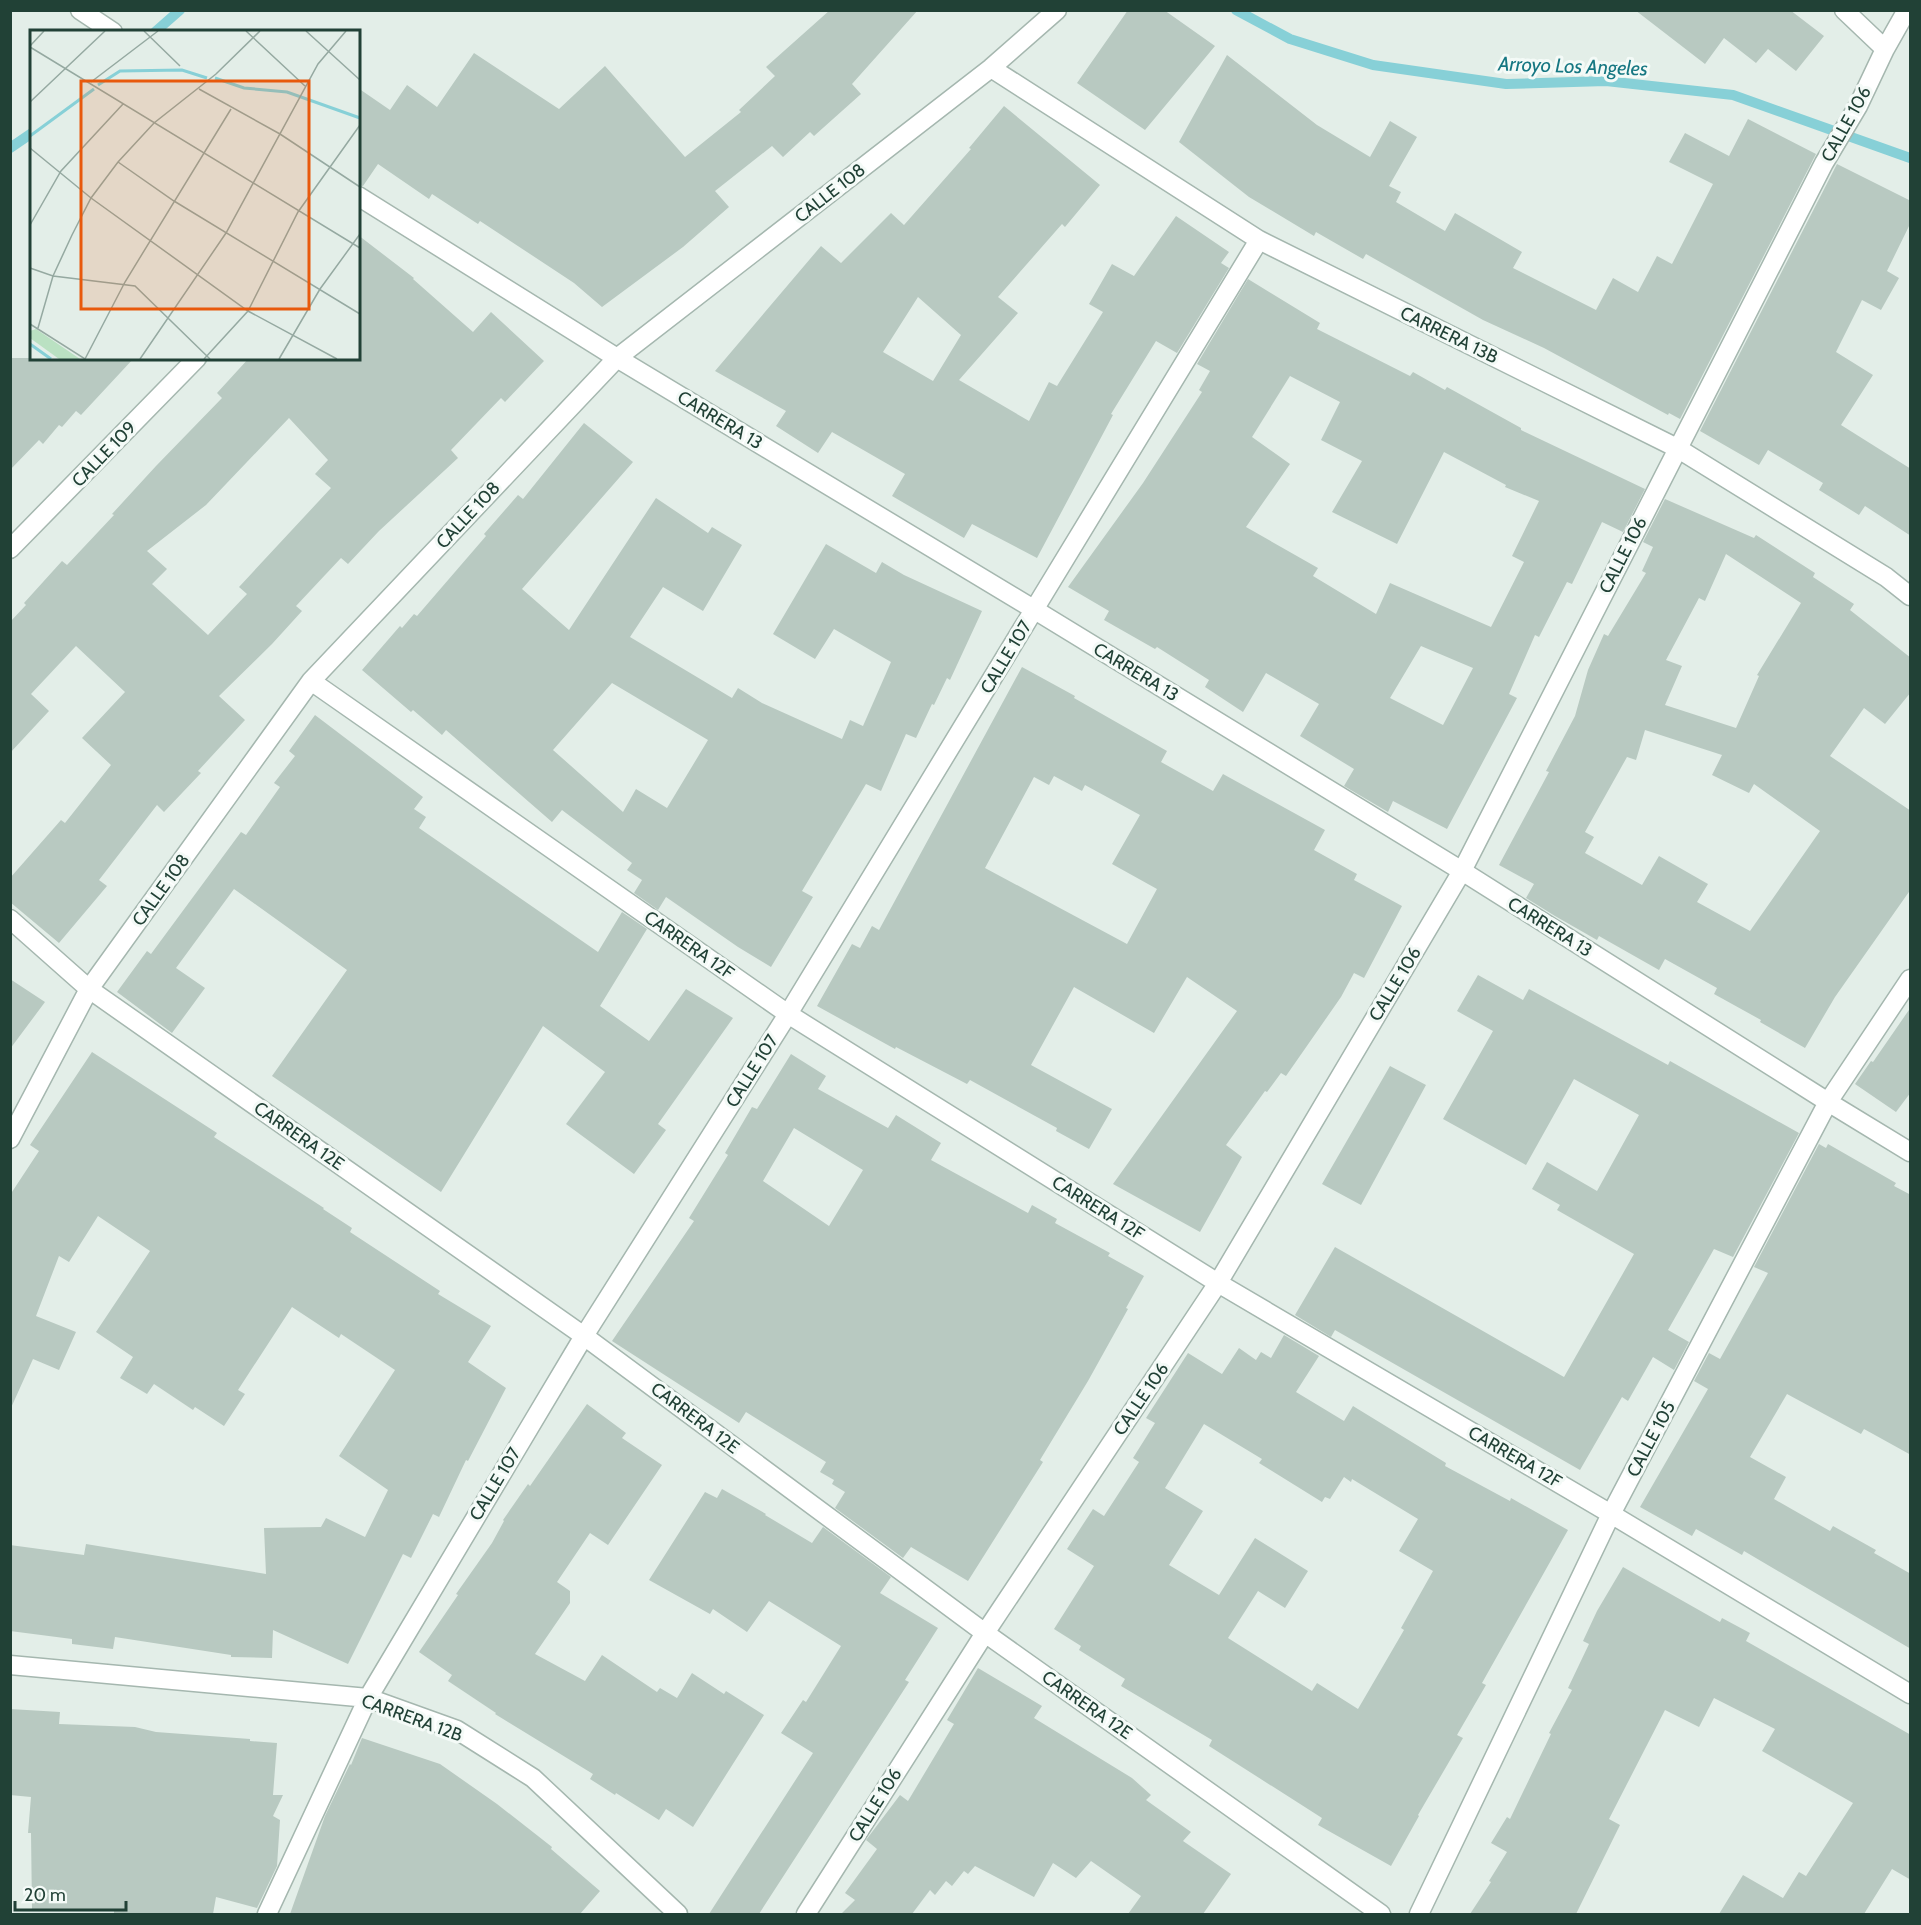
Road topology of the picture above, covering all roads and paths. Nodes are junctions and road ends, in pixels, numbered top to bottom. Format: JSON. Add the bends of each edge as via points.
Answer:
{"nodes":[{"id":1,"x":1057,"y":10,"type":"edge"},
{"id":2,"x":1844,"y":10,"type":"edge"},
{"id":3,"x":1908,"y":10,"type":"edge"},
{"id":4,"x":89,"y":12,"type":"edge"},
{"id":5,"x":111,"y":30,"type":"edge"},
{"id":6,"x":1885,"y":49,"type":"junction"},
{"id":7,"x":991,"y":68,"type":"junction"},
{"id":8,"x":360,"y":197,"type":"edge"},
{"id":9,"x":1259,"y":240,"type":"junction"},
{"id":10,"x":617,"y":358,"type":"junction"},
{"id":11,"x":194,"y":360,"type":"edge"},
{"id":12,"x":1677,"y":448,"type":"junction"},
{"id":13,"x":10,"y":549,"type":"edge"},
{"id":14,"x":1911,"y":596,"type":"edge"},
{"id":15,"x":1035,"y":610,"type":"junction"},
{"id":16,"x":311,"y":681,"type":"junction"},
{"id":17,"x":1462,"y":872,"type":"junction"},
{"id":18,"x":10,"y":920,"type":"edge"},
{"id":19,"x":1911,"y":979,"type":"edge"},
{"id":20,"x":89,"y":989,"type":"junction"},
{"id":21,"x":788,"y":1014,"type":"junction"},
{"id":22,"x":1828,"y":1102,"type":"junction"},
{"id":23,"x":10,"y":1138,"type":"edge"},
{"id":24,"x":1911,"y":1152,"type":"edge"},
{"id":25,"x":1218,"y":1283,"type":"junction"},
{"id":26,"x":584,"y":1336,"type":"junction"},
{"id":27,"x":1611,"y":1514,"type":"junction"},
{"id":28,"x":985,"y":1633,"type":"junction"},
{"id":29,"x":10,"y":1665,"type":"edge"},
{"id":30,"x":1911,"y":1694,"type":"edge"},
{"id":31,"x":368,"y":1698,"type":"junction"},
{"id":32,"x":267,"y":1914,"type":"edge"},
{"id":33,"x":678,"y":1914,"type":"edge"},
{"id":34,"x":806,"y":1914,"type":"edge"},
{"id":35,"x":1381,"y":1914,"type":"edge"},
{"id":36,"x":1419,"y":1914,"type":"edge"}],
"edges":[{"from":1,"to":7,"type":"street","name":"CALLE 108"},
{"from":2,"to":6,"type":"street"},
{"from":3,"to":6,"type":"street","name":"CALLE 106"},
{"from":4,"to":5,"type":"street"},
{"from":6,"to":12,"type":"street","name":"CALLE 106"},
{"from":7,"to":9,"type":"street","name":"CARRERA 13B"},
{"from":7,"to":10,"type":"street","name":"CALLE 108"},
{"from":8,"to":10,"type":"street","name":"CARRERA 13"},
{"from":9,"to":12,"type":"street","name":"CARRERA 13B"},
{"from":9,"to":15,"type":"street","name":"CALLE 107"},
{"from":10,"to":15,"type":"street","name":"CARRERA 13"},
{"from":10,"to":16,"type":"street","name":"CALLE 108"},
{"from":11,"to":13,"type":"street","name":"CALLE 109"},
{"from":12,"to":14,"type":"street","name":"CARRERA 13B"},
{"from":12,"to":17,"type":"street","name":"CALLE 106"},
{"from":15,"to":17,"type":"street","name":"CARRERA 13"},
{"from":15,"to":21,"type":"street","name":"CALLE 107"},
{"from":16,"to":20,"type":"street","name":"CALLE 108"},
{"from":16,"to":21,"type":"street","name":"CARRERA 12F"},
{"from":17,"to":22,"type":"street","name":"CARRERA 13"},
{"from":17,"to":25,"type":"street","name":"CALLE 106"},
{"from":18,"to":20,"type":"street","name":"CARRERA 12E"},
{"from":19,"to":22,"type":"street","name":"CALLE 105"},
{"from":20,"to":23,"type":"street","name":"CALLE 108"},
{"from":20,"to":26,"type":"street","name":"CARRERA 12E"},
{"from":21,"to":25,"type":"street","name":"CARRERA 12F"},
{"from":21,"to":26,"type":"street","name":"CALLE 107"},
{"from":22,"to":24,"type":"street","name":"CARRERA 13"},
{"from":22,"to":27,"type":"street","name":"CALLE 105"},
{"from":25,"to":27,"type":"street","name":"CARRERA 12F"},
{"from":25,"to":28,"type":"street","name":"CALLE 106"},
{"from":26,"to":28,"type":"street","name":"CARRERA 12E"},
{"from":26,"to":31,"type":"street","name":"CALLE 107"},
{"from":27,"to":30,"type":"street","name":"CARRERA 12F"},
{"from":27,"to":36,"type":"street","name":"CALLE 105"},
{"from":28,"to":34,"type":"street","name":"CALLE 106"},
{"from":28,"to":35,"type":"street","name":"CARRERA 12E"},
{"from":29,"to":31,"type":"street","name":"CARRERA 12B"},
{"from":31,"to":32,"type":"street","name":"CALLE 107"},
{"from":31,"to":33,"type":"street","name":"CARRERA 12B","via":[[457,1730],[533,1778]]}]}
